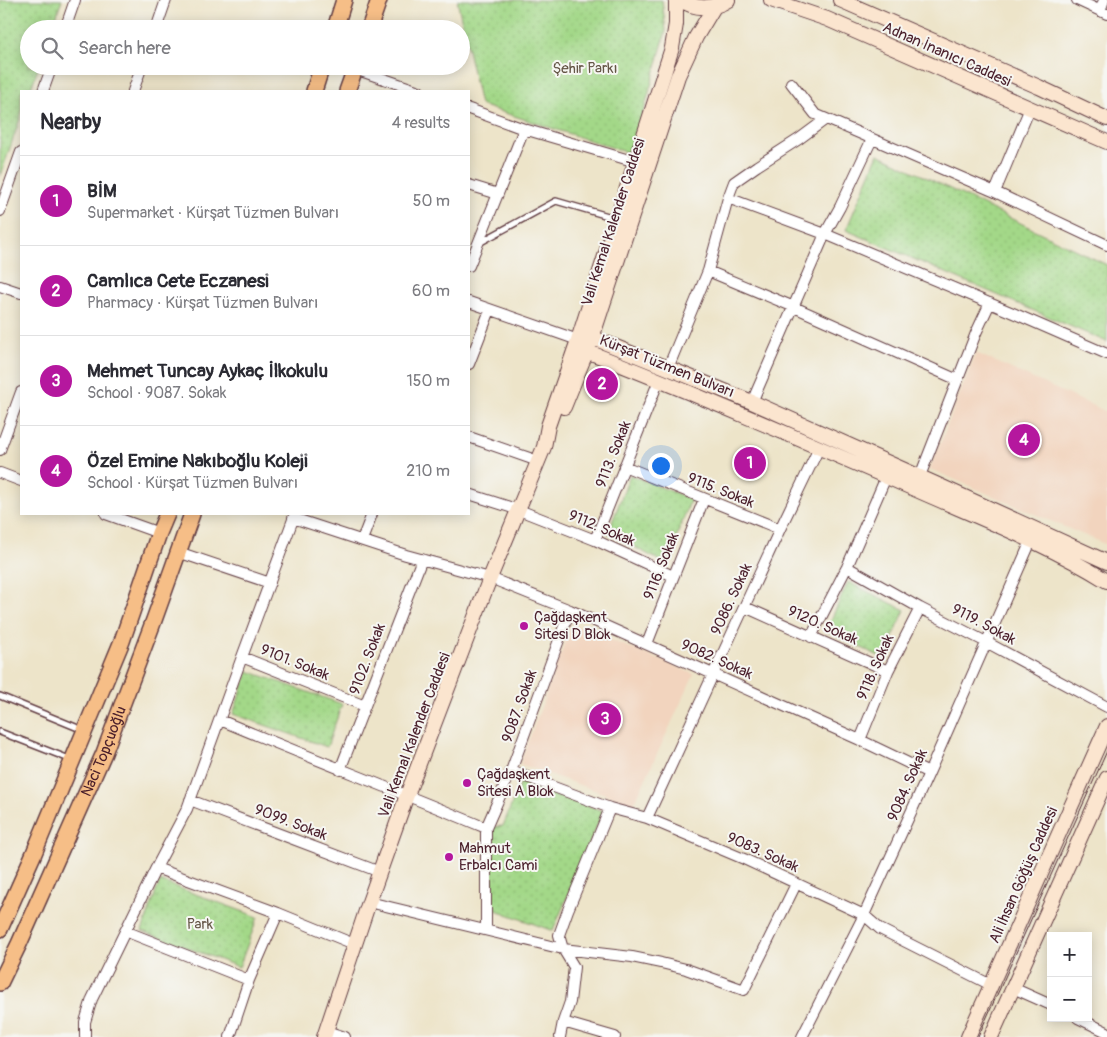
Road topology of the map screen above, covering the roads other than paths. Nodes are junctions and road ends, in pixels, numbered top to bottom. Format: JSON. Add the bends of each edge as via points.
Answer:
{"nodes":[{"id":1,"x":76,"y":0,"type":"edge"},
{"id":2,"x":166,"y":0,"type":"edge"},
{"id":3,"x":344,"y":0,"type":"edge"},
{"id":4,"x":676,"y":0,"type":"edge"},
{"id":5,"x":681,"y":0,"type":"edge"},
{"id":6,"x":728,"y":0,"type":"edge"},
{"id":7,"x":771,"y":0,"type":"edge"},
{"id":8,"x":840,"y":0,"type":"edge"},
{"id":9,"x":1077,"y":0,"type":"edge"},
{"id":10,"x":1104,"y":0,"type":"edge"},
{"id":11,"x":379,"y":1,"type":"edge"},
{"id":12,"x":714,"y":6,"type":"junction"},
{"id":13,"x":1103,"y":12,"type":"edge"},
{"id":14,"x":68,"y":20,"type":"edge"},
{"id":15,"x":159,"y":20,"type":"edge"},
{"id":16,"x":337,"y":20,"type":"edge"},
{"id":17,"x":372,"y":20,"type":"edge"},
{"id":18,"x":49,"y":75,"type":"edge"},
{"id":19,"x":139,"y":75,"type":"edge"},
{"id":20,"x":319,"y":75,"type":"edge"},
{"id":21,"x":353,"y":75,"type":"edge"},
{"id":22,"x":377,"y":75,"type":"edge"},
{"id":23,"x":791,"y":84,"type":"dead end"},
{"id":24,"x":43,"y":90,"type":"edge"},
{"id":25,"x":133,"y":90,"type":"edge"},
{"id":26,"x":314,"y":90,"type":"edge"},
{"id":27,"x":347,"y":90,"type":"edge"},
{"id":28,"x":416,"y":90,"type":"edge"},
{"id":29,"x":1030,"y":108,"type":"junction"},
{"id":30,"x":470,"y":109,"type":"edge"},
{"id":31,"x":826,"y":119,"type":"junction"},
{"id":32,"x":1107,"y":119,"type":"edge"},
{"id":33,"x":524,"y":129,"type":"junction"},
{"id":34,"x":872,"y":139,"type":"junction"},
{"id":35,"x":1107,"y":142,"type":"edge"},
{"id":36,"x":20,"y":155,"type":"edge"},
{"id":37,"x":636,"y":162,"type":"junction"},
{"id":38,"x":470,"y":184,"type":"edge"},
{"id":39,"x":995,"y":192,"type":"junction"},
{"id":40,"x":498,"y":194,"type":"junction"},
{"id":41,"x":728,"y":198,"type":"junction"},
{"id":42,"x":0,"y":211,"type":"edge"},
{"id":43,"x":618,"y":219,"type":"junction"},
{"id":44,"x":825,"y":234,"type":"junction"},
{"id":45,"x":478,"y":244,"type":"junction"},
{"id":46,"x":1107,"y":245,"type":"edge"},
{"id":47,"x":470,"y":264,"type":"edge"},
{"id":48,"x":708,"y":271,"type":"junction"},
{"id":49,"x":0,"y":286,"type":"edge"},
{"id":50,"x":20,"y":293,"type":"edge"},
{"id":51,"x":470,"y":302,"type":"edge"},
{"id":52,"x":990,"y":303,"type":"junction"},
{"id":53,"x":794,"y":307,"type":"junction"},
{"id":54,"x":490,"y":310,"type":"junction"},
{"id":55,"x":585,"y":343,"type":"junction"},
{"id":56,"x":1107,"y":354,"type":"edge"},
{"id":57,"x":470,"y":361,"type":"edge"},
{"id":58,"x":668,"y":368,"type":"junction"},
{"id":59,"x":659,"y":380,"type":"junction"},
{"id":60,"x":958,"y":380,"type":"junction"},
{"id":61,"x":20,"y":395,"type":"edge"},
{"id":62,"x":752,"y":402,"type":"junction"},
{"id":63,"x":470,"y":437,"type":"edge"},
{"id":64,"x":819,"y":448,"type":"junction"},
{"id":65,"x":0,"y":450,"type":"edge"},
{"id":66,"x":538,"y":460,"type":"junction"},
{"id":67,"x":624,"y":466,"type":"junction"},
{"id":68,"x":0,"y":473,"type":"edge"},
{"id":69,"x":920,"y":476,"type":"junction"},
{"id":70,"x":886,"y":477,"type":"junction"},
{"id":71,"x":20,"y":482,"type":"edge"},
{"id":72,"x":470,"y":494,"type":"edge"},
{"id":73,"x":704,"y":499,"type":"junction"},
{"id":74,"x":519,"y":510,"type":"junction"},
{"id":75,"x":109,"y":515,"type":"edge"},
{"id":76,"x":167,"y":515,"type":"edge"},
{"id":77,"x":192,"y":515,"type":"edge"},
{"id":78,"x":372,"y":515,"type":"edge"},
{"id":79,"x":294,"y":516,"type":"edge"},
{"id":80,"x":780,"y":530,"type":"junction"},
{"id":81,"x":158,"y":534,"type":"junction"},
{"id":82,"x":362,"y":540,"type":"junction"},
{"id":83,"x":595,"y":540,"type":"junction"},
{"id":84,"x":1032,"y":541,"type":"junction"},
{"id":85,"x":178,"y":552,"type":"junction"},
{"id":86,"x":422,"y":560,"type":"junction"},
{"id":87,"x":1107,"y":562,"type":"edge"},
{"id":88,"x":847,"y":568,"type":"junction"},
{"id":89,"x":673,"y":576,"type":"junction"},
{"id":90,"x":490,"y":578,"type":"junction"},
{"id":91,"x":1107,"y":581,"type":"edge"},
{"id":92,"x":270,"y":583,"type":"junction"},
{"id":93,"x":745,"y":607,"type":"junction"},
{"id":94,"x":920,"y":608,"type":"junction"},
{"id":95,"x":570,"y":610,"type":"junction"},
{"id":96,"x":811,"y":637,"type":"junction"},
{"id":97,"x":986,"y":642,"type":"junction"},
{"id":98,"x":646,"y":644,"type":"junction"},
{"id":99,"x":242,"y":657,"type":"junction"},
{"id":100,"x":888,"y":671,"type":"junction"},
{"id":101,"x":713,"y":674,"type":"junction"},
{"id":102,"x":0,"y":696,"type":"edge"},
{"id":103,"x":365,"y":706,"type":"junction"},
{"id":104,"x":1107,"y":708,"type":"edge"},
{"id":105,"x":220,"y":720,"type":"junction"},
{"id":106,"x":1107,"y":726,"type":"edge"},
{"id":107,"x":84,"y":730,"type":"junction"},
{"id":108,"x":0,"y":732,"type":"edge"},
{"id":109,"x":860,"y":740,"type":"junction"},
{"id":110,"x":72,"y":760,"type":"junction"},
{"id":111,"x":340,"y":770,"type":"junction"},
{"id":112,"x":511,"y":770,"type":"junction"},
{"id":113,"x":930,"y":773,"type":"junction"},
{"id":114,"x":1107,"y":778,"type":"edge"},
{"id":115,"x":407,"y":795,"type":"junction"},
{"id":116,"x":190,"y":800,"type":"junction"},
{"id":117,"x":610,"y":808,"type":"junction"},
{"id":118,"x":647,"y":818,"type":"junction"},
{"id":119,"x":486,"y":828,"type":"junction"},
{"id":120,"x":156,"y":868,"type":"junction"},
{"id":121,"x":380,"y":872,"type":"junction"},
{"id":122,"x":796,"y":884,"type":"junction"},
{"id":123,"x":369,"y":902,"type":"junction"},
{"id":124,"x":278,"y":913,"type":"junction"},
{"id":125,"x":864,"y":915,"type":"junction"},
{"id":126,"x":2,"y":921,"type":"edge"},
{"id":127,"x":486,"y":930,"type":"junction"},
{"id":128,"x":125,"y":932,"type":"junction"},
{"id":129,"x":354,"y":944,"type":"junction"},
{"id":130,"x":563,"y":949,"type":"junction"},
{"id":131,"x":249,"y":980,"type":"junction"},
{"id":132,"x":0,"y":983,"type":"edge"},
{"id":133,"x":991,"y":985,"type":"junction"},
{"id":134,"x":1013,"y":988,"type":"junction"},
{"id":135,"x":1047,"y":1004,"type":"edge"},
{"id":136,"x":563,"y":1022,"type":"junction"},
{"id":137,"x":1086,"y":1022,"type":"edge"},
{"id":138,"x":1107,"y":1032,"type":"edge"},
{"id":139,"x":325,"y":1034,"type":"edge"},
{"id":140,"x":85,"y":1037,"type":"edge"},
{"id":141,"x":230,"y":1037,"type":"edge"},
{"id":142,"x":345,"y":1037,"type":"edge"},
{"id":143,"x":560,"y":1037,"type":"edge"},
{"id":144,"x":615,"y":1037,"type":"edge"},
{"id":145,"x":802,"y":1037,"type":"edge"},
{"id":146,"x":968,"y":1037,"type":"edge"},
{"id":147,"x":991,"y":1037,"type":"edge"}],
"edges":[{"from":1,"to":14,"type":"street"},
{"from":2,"to":15,"type":"street"},
{"from":3,"to":16,"type":"main road"},
{"from":4,"to":37,"type":"street","name":"Vali Kemal Kalender Caddesi","via":[[672,48]]},
{"from":5,"to":12,"type":"street","via":[[704,8]]},
{"from":6,"to":12,"type":"street"},
{"from":7,"to":29,"type":"street","name":"Adnan İnanıcı Caddesi","via":[[827,19]]},
{"from":8,"to":32,"type":"street","name":"Adnan İnanıcı Caddesi"},
{"from":9,"to":13,"type":"street"},
{"from":10,"to":13,"type":"street"},
{"from":11,"to":17,"type":"main road"},
{"from":12,"to":55,"type":"street","name":"Vali Kemal Kalender Caddesi","via":[[678,76]]},
{"from":18,"to":24,"type":"street"},
{"from":19,"to":25,"type":"street"},
{"from":20,"to":26,"type":"main road"},
{"from":21,"to":27,"type":"main road"},
{"from":22,"to":28,"type":"street"},
{"from":23,"to":31,"type":"street","via":[[815,114]]},
{"from":29,"to":35,"type":"street","name":"Adnan İnanıcı Caddesi"},
{"from":29,"to":39,"type":"street"},
{"from":30,"to":33,"type":"street"},
{"from":31,"to":34,"type":"street"},
{"from":31,"to":41,"type":"street","via":[[734,182]]},
{"from":33,"to":37,"type":"street"},
{"from":33,"to":40,"type":"street"},
{"from":34,"to":39,"type":"street"},
{"from":34,"to":44,"type":"street"},
{"from":36,"to":42,"type":"street"},
{"from":37,"to":43,"type":"street","name":"Vali Kemal Kalender Caddesi"},
{"from":38,"to":40,"type":"street"},
{"from":39,"to":46,"type":"street"},
{"from":40,"to":45,"type":"street"},
{"from":41,"to":44,"type":"street"},
{"from":41,"to":48,"type":"street"},
{"from":43,"to":45,"type":"lane","via":[[556,201]]},
{"from":43,"to":55,"type":"street","name":"Vali Kemal Kalender Caddesi"},
{"from":44,"to":52,"type":"street"},
{"from":44,"to":53,"type":"street"},
{"from":45,"to":47,"type":"street"},
{"from":48,"to":53,"type":"street"},
{"from":48,"to":58,"type":"street"},
{"from":49,"to":50,"type":"street"},
{"from":51,"to":54,"type":"street"},
{"from":52,"to":56,"type":"street"},
{"from":52,"to":60,"type":"street"},
{"from":53,"to":60,"type":"street"},
{"from":53,"to":62,"type":"street"},
{"from":54,"to":55,"type":"street"},
{"from":54,"to":57,"type":"street"},
{"from":55,"to":58,"type":"street","name":"Kürşat Tüzmen Bulvarı"},
{"from":55,"to":59,"type":"street","name":"Kürşat Tüzmen Bulvarı"},
{"from":55,"to":66,"type":"street","name":"Vali Kemal Kalender Caddesi","via":[[548,426]]},
{"from":58,"to":62,"type":"street","name":"Kürşat Tüzmen Bulvarı"},
{"from":59,"to":64,"type":"street","name":"Kürşat Tüzmen Bulvarı"},
{"from":59,"to":67,"type":"street","name":"9113. Sokak"},
{"from":60,"to":69,"type":"street"},
{"from":61,"to":65,"type":"street"},
{"from":62,"to":69,"type":"street","name":"Kürşat Tüzmen Bulvarı"},
{"from":63,"to":66,"type":"street"},
{"from":64,"to":70,"type":"street","name":"Kürşat Tüzmen Bulvarı"},
{"from":64,"to":80,"type":"street","name":"9086. Sokak"},
{"from":66,"to":74,"type":"street","name":"Vali Kemal Kalender Caddesi"},
{"from":67,"to":73,"type":"street","name":"9115. Sokak"},
{"from":67,"to":83,"type":"street","name":"9113. Sokak"},
{"from":68,"to":71,"type":"street"},
{"from":69,"to":87,"type":"street","name":"Kürşat Tüzmen Bulvarı"},
{"from":70,"to":84,"type":"street","name":"Kürşat Tüzmen Bulvarı"},
{"from":70,"to":88,"type":"street"},
{"from":72,"to":74,"type":"street","name":"9112. Sokak"},
{"from":73,"to":80,"type":"street","name":"9115. Sokak"},
{"from":73,"to":89,"type":"street","name":"9116. Sokak"},
{"from":74,"to":83,"type":"street","name":"9112. Sokak"},
{"from":74,"to":90,"type":"street","name":"Vali Kemal Kalender Caddesi"},
{"from":75,"to":81,"type":"street"},
{"from":76,"to":81,"type":"main road","name":"Naci Topçuoğlu"},
{"from":77,"to":85,"type":"main road","name":"Naci Topçuoğlu"},
{"from":78,"to":82,"type":"street"},
{"from":79,"to":82,"type":"street","name":"9082. Sokak"},
{"from":79,"to":92,"type":"street"},
{"from":80,"to":93,"type":"street","name":"9086. Sokak"},
{"from":81,"to":107,"type":"main road","name":"Naci Topçuoğlu","via":[[122,641]]},
{"from":82,"to":86,"type":"street","name":"9082. Sokak"},
{"from":83,"to":89,"type":"street","name":"9112. Sokak"},
{"from":84,"to":91,"type":"street","name":"Kürşat Tüzmen Bulvarı"},
{"from":84,"to":97,"type":"street","name":"9084. Sokak"},
{"from":85,"to":92,"type":"street"},
{"from":85,"to":132,"type":"main road","name":"Naci Topçuoğlu","via":[[104,754]]},
{"from":86,"to":90,"type":"street","name":"9082. Sokak"},
{"from":86,"to":103,"type":"street","name":"9102. Sokak"},
{"from":88,"to":94,"type":"street","name":"9119. Sokak"},
{"from":88,"to":96,"type":"street"},
{"from":89,"to":98,"type":"street","name":"9116. Sokak"},
{"from":90,"to":95,"type":"street","name":"9082. Sokak"},
{"from":90,"to":115,"type":"street","name":"Vali Kemal Kalender Caddesi"},
{"from":92,"to":99,"type":"street"},
{"from":93,"to":96,"type":"street","name":"9120. Sokak"},
{"from":93,"to":101,"type":"street","name":"9086. Sokak"},
{"from":94,"to":97,"type":"street","name":"9119. Sokak"},
{"from":94,"to":100,"type":"street","name":"9118. Sokak"},
{"from":95,"to":98,"type":"street","name":"9082. Sokak"},
{"from":95,"to":112,"type":"street","name":"9087. Sokak"},
{"from":96,"to":100,"type":"street","name":"9120. Sokak"},
{"from":97,"to":104,"type":"street","name":"9119. Sokak"},
{"from":97,"to":113,"type":"street","name":"9084. Sokak"},
{"from":98,"to":101,"type":"street","name":"9082. Sokak"},
{"from":99,"to":103,"type":"street","name":"9101. Sokak"},
{"from":99,"to":105,"type":"street"},
{"from":100,"to":109,"type":"street","name":"9118. Sokak"},
{"from":101,"to":109,"type":"street","name":"9082. Sokak"},
{"from":101,"to":118,"type":"street","name":"9086. Sokak"},
{"from":102,"to":107,"type":"lane"},
{"from":103,"to":111,"type":"street","name":"9102. Sokak"},
{"from":105,"to":111,"type":"street"},
{"from":105,"to":116,"type":"street"},
{"from":106,"to":133,"type":"street","name":"Ali İhsan Göğüş Caddesi"},
{"from":107,"to":110,"type":"main road","name":"Naci Topçuoğlu"},
{"from":108,"to":110,"type":"lane"},
{"from":109,"to":113,"type":"street","name":"9082. Sokak"},
{"from":110,"to":126,"type":"main road","name":"Naci Topçuoğlu"},
{"from":111,"to":115,"type":"street"},
{"from":112,"to":117,"type":"street","name":"9083. Sokak"},
{"from":112,"to":119,"type":"street","name":"9087. Sokak"},
{"from":113,"to":125,"type":"street","name":"9084. Sokak"},
{"from":114,"to":134,"type":"street"},
{"from":115,"to":119,"type":"street"},
{"from":115,"to":121,"type":"street","name":"Vali Kemal Kalender Caddesi"},
{"from":116,"to":120,"type":"street"},
{"from":116,"to":121,"type":"street","name":"9099. Sokak"},
{"from":117,"to":118,"type":"street","name":"9083. Sokak"},
{"from":117,"to":130,"type":"street","via":[[559,935]]},
{"from":118,"to":122,"type":"street","name":"9083. Sokak"},
{"from":119,"to":127,"type":"street","name":"9087. Sokak"},
{"from":120,"to":124,"type":"street"},
{"from":120,"to":128,"type":"street"},
{"from":121,"to":123,"type":"street","name":"Vali Kemal Kalender Caddesi"},
{"from":122,"to":125,"type":"street","name":"9083. Sokak"},
{"from":122,"to":130,"type":"street","via":[[744,990],[661,963]]},
{"from":123,"to":127,"type":"street"},
{"from":123,"to":129,"type":"street","name":"Vali Kemal Kalender Caddesi"},
{"from":124,"to":129,"type":"street"},
{"from":124,"to":131,"type":"street"},
{"from":125,"to":133,"type":"street","name":"9083. Sokak","via":[[880,929]]},
{"from":125,"to":145,"type":"street","name":"9084. Sokak"},
{"from":127,"to":130,"type":"street"},
{"from":128,"to":131,"type":"street"},
{"from":128,"to":140,"type":"street","via":[[92,999],[85,1022]]},
{"from":129,"to":139,"type":"street","name":"Vali Kemal Kalender Caddesi"},
{"from":130,"to":136,"type":"street","via":[[574,967],[570,1002]]},
{"from":131,"to":141,"type":"street"},
{"from":133,"to":146,"type":"street","name":"Ali İhsan Göğüş Caddesi"},
{"from":134,"to":135,"type":"street"},
{"from":134,"to":147,"type":"street"},
{"from":136,"to":143,"type":"street"},
{"from":136,"to":144,"type":"street"},
{"from":137,"to":138,"type":"street"},
{"from":139,"to":142,"type":"street"}]}
